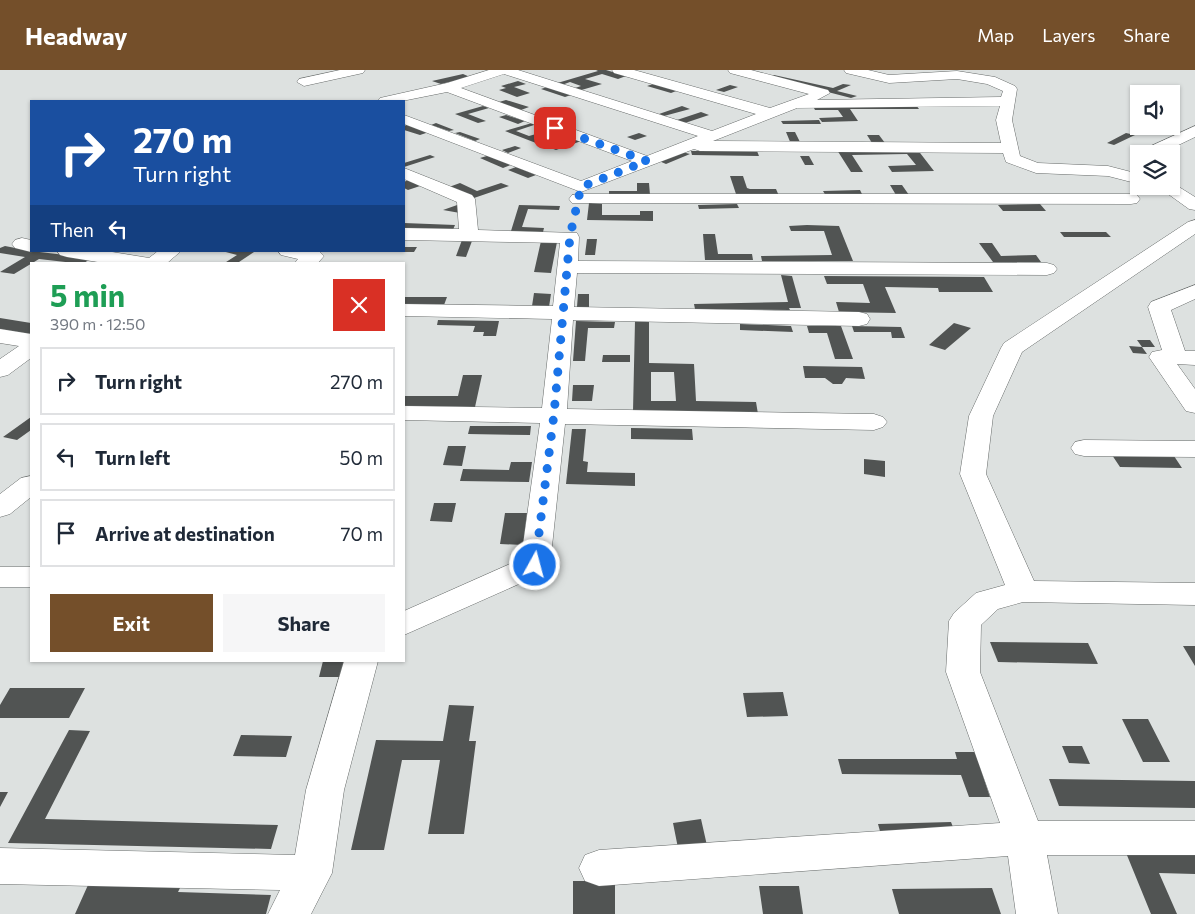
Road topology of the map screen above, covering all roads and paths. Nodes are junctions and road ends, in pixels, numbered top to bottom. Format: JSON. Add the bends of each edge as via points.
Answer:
{"nodes":[{"id":1,"x":358,"y":70,"type":"edge"},
{"id":2,"x":503,"y":70,"type":"edge"},
{"id":3,"x":619,"y":70,"type":"edge"},
{"id":4,"x":735,"y":70,"type":"edge"},
{"id":5,"x":851,"y":70,"type":"edge"},
{"id":6,"x":929,"y":70,"type":"edge"},
{"id":7,"x":903,"y":79,"type":"junction"},
{"id":8,"x":304,"y":82,"type":"dead end"},
{"id":9,"x":445,"y":87,"type":"junction"},
{"id":10,"x":389,"y":100,"type":"edge"},
{"id":11,"x":1008,"y":101,"type":"junction"},
{"id":12,"x":793,"y":105,"type":"junction"},
{"id":13,"x":405,"y":110,"type":"edge"},
{"id":14,"x":770,"y":113,"type":"junction"},
{"id":15,"x":405,"y":119,"type":"edge"},
{"id":16,"x":1195,"y":131,"type":"edge"},
{"id":17,"x":713,"y":136,"type":"junction"},
{"id":18,"x":1165,"y":145,"type":"edge"},
{"id":19,"x":686,"y":146,"type":"junction"},
{"id":20,"x":1010,"y":148,"type":"junction"},
{"id":21,"x":647,"y":161,"type":"junction"},
{"id":22,"x":1130,"y":161,"type":"edge"},
{"id":23,"x":1108,"y":171,"type":"junction"},
{"id":24,"x":405,"y":173,"type":"edge"},
{"id":25,"x":1130,"y":177,"type":"edge"},
{"id":26,"x":580,"y":193,"type":"junction"},
{"id":27,"x":1179,"y":195,"type":"edge"},
{"id":28,"x":1130,"y":199,"type":"dead end"},
{"id":29,"x":1195,"y":205,"type":"edge"},
{"id":30,"x":1195,"y":226,"type":"edge"},
{"id":31,"x":405,"y":234,"type":"edge"},
{"id":32,"x":469,"y":235,"type":"junction"},
{"id":33,"x":570,"y":236,"type":"junction"},
{"id":34,"x":73,"y":252,"type":"edge"},
{"id":35,"x":169,"y":252,"type":"edge"},
{"id":36,"x":293,"y":252,"type":"edge"},
{"id":37,"x":138,"y":262,"type":"edge"},
{"id":38,"x":154,"y":262,"type":"edge"},
{"id":39,"x":306,"y":262,"type":"edge"},
{"id":40,"x":567,"y":267,"type":"junction"},
{"id":41,"x":1047,"y":269,"type":"dead end"},
{"id":42,"x":1195,"y":291,"type":"edge"},
{"id":43,"x":405,"y":310,"type":"edge"},
{"id":44,"x":563,"y":314,"type":"junction"},
{"id":45,"x":859,"y":319,"type":"dead end"},
{"id":46,"x":0,"y":336,"type":"edge"},
{"id":47,"x":30,"y":341,"type":"edge"},
{"id":48,"x":30,"y":349,"type":"edge"},
{"id":49,"x":1185,"y":358,"type":"edge"},
{"id":50,"x":0,"y":370,"type":"edge"},
{"id":51,"x":1195,"y":406,"type":"edge"},
{"id":52,"x":405,"y":413,"type":"edge"},
{"id":53,"x":553,"y":417,"type":"junction"},
{"id":54,"x":874,"y":422,"type":"dead end"},
{"id":55,"x":1084,"y":448,"type":"dead end"},
{"id":56,"x":1195,"y":449,"type":"edge"},
{"id":57,"x":30,"y":485,"type":"edge"},
{"id":58,"x":0,"y":508,"type":"edge"},
{"id":59,"x":0,"y":576,"type":"edge"},
{"id":60,"x":30,"y":577,"type":"edge"},
{"id":61,"x":1023,"y":591,"type":"junction"},
{"id":62,"x":1195,"y":594,"type":"edge"},
{"id":63,"x":405,"y":603,"type":"edge"},
{"id":64,"x":434,"y":610,"type":"junction"},
{"id":65,"x":405,"y":624,"type":"edge"},
{"id":66,"x":361,"y":662,"type":"edge"},
{"id":67,"x":1025,"y":838,"type":"junction"},
{"id":68,"x":1195,"y":838,"type":"edge"},
{"id":69,"x":0,"y":866,"type":"edge"},
{"id":70,"x":599,"y":868,"type":"dead end"},
{"id":71,"x":312,"y":873,"type":"junction"},
{"id":72,"x":289,"y":914,"type":"edge"},
{"id":73,"x":1037,"y":914,"type":"edge"}],
"edges":[{"from":1,"to":8,"type":"street"},
{"from":2,"to":9,"type":"street"},
{"from":2,"to":17,"type":"street"},
{"from":3,"to":14,"type":"street"},
{"from":4,"to":12,"type":"street","via":[[822,93]]},
{"from":5,"to":7,"type":"street"},
{"from":6,"to":7,"type":"street"},
{"from":7,"to":11,"type":"street","via":[[957,75],[990,80],[1010,89]]},
{"from":9,"to":10,"type":"street"},
{"from":9,"to":13,"type":"street"},
{"from":9,"to":21,"type":"street"},
{"from":11,"to":12,"type":"street"},
{"from":11,"to":20,"type":"street","via":[[1004,120]]},
{"from":12,"to":14,"type":"street"},
{"from":14,"to":17,"type":"street"},
{"from":15,"to":26,"type":"street"},
{"from":16,"to":18,"type":"street"},
{"from":17,"to":19,"type":"street"},
{"from":19,"to":20,"type":"street"},
{"from":19,"to":21,"type":"street"},
{"from":20,"to":23,"type":"street","via":[[1012,159],[1036,168]]},
{"from":21,"to":26,"type":"street"},
{"from":22,"to":23,"type":"street"},
{"from":23,"to":25,"type":"street"},
{"from":24,"to":32,"type":"street","via":[[466,199]]},
{"from":26,"to":28,"type":"street"},
{"from":26,"to":33,"type":"street"},
{"from":27,"to":29,"type":"street"},
{"from":30,"to":61,"type":"street","via":[[1012,348],[981,416],[973,474]]},
{"from":31,"to":32,"type":"street"},
{"from":32,"to":33,"type":"street"},
{"from":33,"to":40,"type":"street"},
{"from":34,"to":37,"type":"street"},
{"from":35,"to":38,"type":"street"},
{"from":36,"to":39,"type":"street","via":[[314,256]]},
{"from":40,"to":41,"type":"street"},
{"from":40,"to":44,"type":"street"},
{"from":42,"to":49,"type":"street","via":[[1159,308]]},
{"from":43,"to":44,"type":"street"},
{"from":44,"to":45,"type":"street"},
{"from":44,"to":53,"type":"street"},
{"from":46,"to":47,"type":"street"},
{"from":48,"to":50,"type":"street"},
{"from":49,"to":51,"type":"street","via":[[1160,357]]},
{"from":52,"to":53,"type":"street"},
{"from":53,"to":54,"type":"street"},
{"from":53,"to":64,"type":"street","via":[[535,565]]},
{"from":55,"to":56,"type":"street"},
{"from":57,"to":58,"type":"street"},
{"from":59,"to":60,"type":"street"},
{"from":61,"to":62,"type":"street"},
{"from":61,"to":67,"type":"street","via":[[987,602],[965,621],[963,672]]},
{"from":63,"to":64,"type":"street"},
{"from":64,"to":65,"type":"street"},
{"from":66,"to":71,"type":"street","via":[[325,790]]},
{"from":67,"to":68,"type":"street"},
{"from":67,"to":70,"type":"street"},
{"from":67,"to":73,"type":"street"},
{"from":69,"to":71,"type":"street"},
{"from":71,"to":72,"type":"street"}]}
